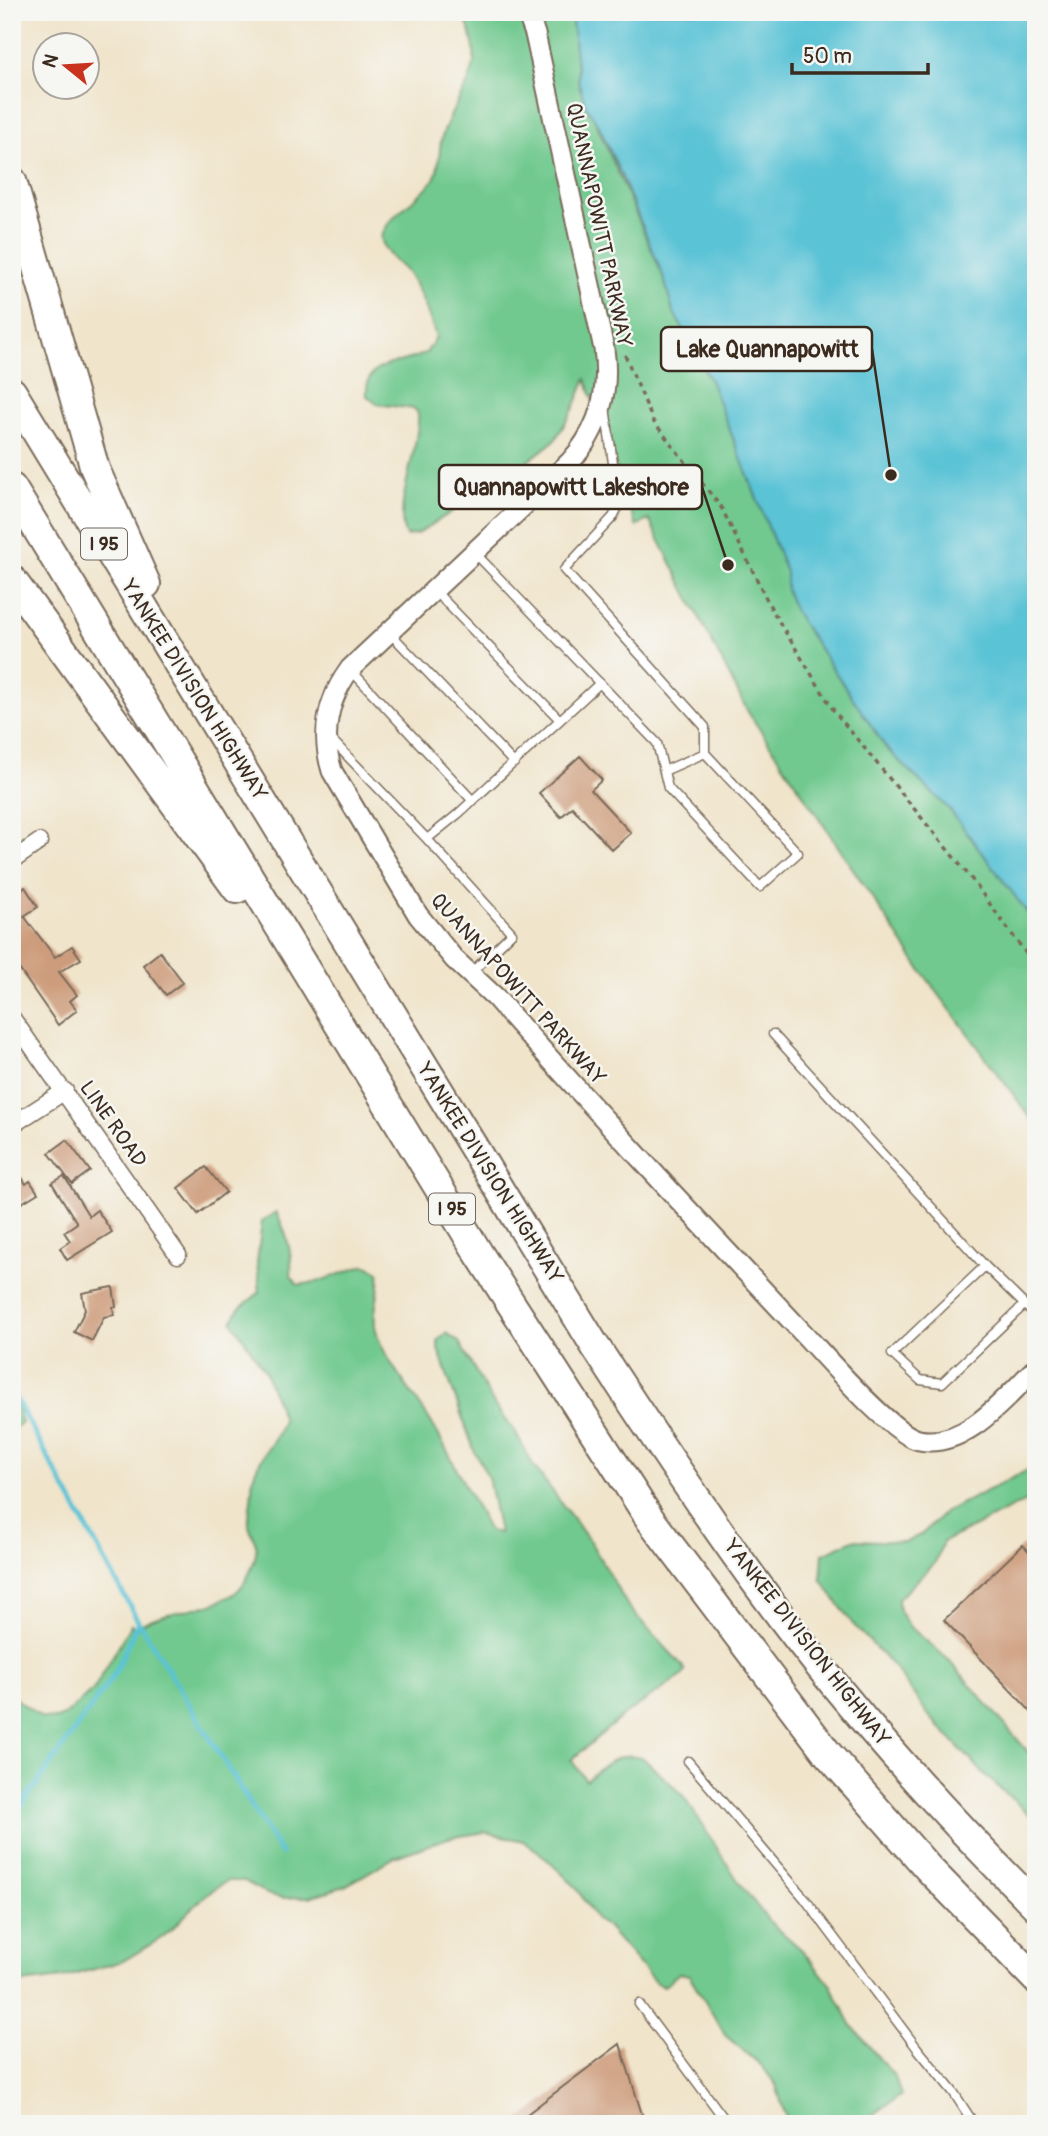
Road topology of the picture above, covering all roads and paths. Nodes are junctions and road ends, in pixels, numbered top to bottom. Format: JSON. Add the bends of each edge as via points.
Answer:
{"nodes":[{"id":1,"x":527,"y":12,"type":"edge"},
{"id":2,"x":12,"y":181,"type":"edge"},
{"id":3,"x":623,"y":350,"type":"dead end"},
{"id":4,"x":12,"y":392,"type":"edge"},
{"id":5,"x":604,"y":398,"type":"junction"},
{"id":6,"x":12,"y":488,"type":"edge"},
{"id":7,"x":474,"y":552,"type":"junction"},
{"id":8,"x":12,"y":580,"type":"edge"},
{"id":9,"x":433,"y":590,"type":"junction"},
{"id":10,"x":389,"y":632,"type":"junction"},
{"id":11,"x":350,"y":669,"type":"junction"},
{"id":12,"x":600,"y":683,"type":"junction"},
{"id":13,"x":197,"y":694,"type":"junction"},
{"id":14,"x":560,"y":720,"type":"junction"},
{"id":15,"x":326,"y":734,"type":"junction"},
{"id":16,"x":705,"y":753,"type":"junction"},
{"id":17,"x":514,"y":763,"type":"junction"},
{"id":18,"x":664,"y":771,"type":"junction"},
{"id":19,"x":473,"y":801,"type":"junction"},
{"id":20,"x":427,"y":839,"type":"junction"},
{"id":21,"x":39,"y":842,"type":"dead end"},
{"id":22,"x":12,"y":861,"type":"edge"},
{"id":23,"x":1036,"y":967,"type":"edge"},
{"id":24,"x":470,"y":974,"type":"junction"},
{"id":25,"x":12,"y":1018,"type":"edge"},
{"id":26,"x":773,"y":1034,"type":"dead end"},
{"id":27,"x":350,"y":1040,"type":"junction"},
{"id":28,"x":65,"y":1091,"type":"junction"},
{"id":29,"x":12,"y":1125,"type":"edge"},
{"id":30,"x":178,"y":1255,"type":"dead end"},
{"id":31,"x":985,"y":1266,"type":"junction"},
{"id":32,"x":1024,"y":1305,"type":"junction"},
{"id":33,"x":1036,"y":1316,"type":"edge"},
{"id":34,"x":1036,"y":1368,"type":"edge"},
{"id":35,"x":688,"y":1761,"type":"dead end"},
{"id":36,"x":935,"y":1799,"type":"junction"},
{"id":37,"x":1036,"y":1878,"type":"edge"},
{"id":38,"x":1036,"y":1906,"type":"edge"},
{"id":39,"x":1000,"y":1943,"type":"junction"},
{"id":40,"x":1036,"y":1979,"type":"edge"},
{"id":41,"x":1036,"y":1998,"type":"edge"},
{"id":42,"x":639,"y":2004,"type":"dead end"},
{"id":43,"x":729,"y":2124,"type":"edge"},
{"id":44,"x":974,"y":2124,"type":"edge"}],
"edges":[{"from":1,"to":5,"type":"street","name":"QUANNAPOWITT PARKWAY","via":[[604,349]]},
{"from":2,"to":13,"type":"highway","via":[[95,469]]},
{"from":3,"to":23,"type":"path","via":[[653,421],[721,507],[772,610],[834,711],[970,877]]},
{"from":4,"to":13,"type":"highway","name":"YANKEE DIVISION HIGHWAY","number":"I 95"},
{"from":5,"to":7,"type":"street","name":"QUANNAPOWITT PARKWAY","via":[[597,421],[578,453]]},
{"from":5,"to":16,"type":"lane","via":[[620,505],[564,569],[705,727]]},
{"from":6,"to":27,"type":"highway","number":"I 95"},
{"from":7,"to":9,"type":"street","name":"QUANNAPOWITT PARKWAY"},
{"from":7,"to":12,"type":"lane"},
{"from":8,"to":27,"type":"highway"},
{"from":9,"to":10,"type":"street","name":"QUANNAPOWITT PARKWAY"},
{"from":9,"to":14,"type":"lane"},
{"from":10,"to":11,"type":"street","name":"QUANNAPOWITT PARKWAY"},
{"from":10,"to":17,"type":"lane"},
{"from":11,"to":15,"type":"street","name":"QUANNAPOWITT PARKWAY","via":[[334,697]]},
{"from":11,"to":19,"type":"lane"},
{"from":12,"to":14,"type":"lane"},
{"from":12,"to":18,"type":"lane","via":[[657,743]]},
{"from":13,"to":36,"type":"highway","name":"YANKEE DIVISION HIGHWAY","number":"I 95","via":[[595,1346],[680,1476],[763,1593]]},
{"from":14,"to":17,"type":"lane"},
{"from":15,"to":20,"type":"lane"},
{"from":15,"to":24,"type":"street","name":"QUANNAPOWITT PARKWAY","via":[[336,781],[370,838],[418,915]]},
{"from":16,"to":18,"type":"lane"},
{"from":16,"to":18,"type":"lane","via":[[798,853],[760,887],[667,789]]},
{"from":17,"to":19,"type":"lane"},
{"from":19,"to":20,"type":"lane"},
{"from":20,"to":24,"type":"lane","via":[[512,933]]},
{"from":21,"to":22,"type":"street"},
{"from":24,"to":34,"type":"street","name":"QUANNAPOWITT PARKWAY","via":[[896,1426],[917,1440],[942,1440],[979,1423]]},
{"from":25,"to":28,"type":"street","name":"LINE ROAD"},
{"from":26,"to":31,"type":"lane"},
{"from":27,"to":39,"type":"highway","number":"I 95","via":[[535,1345],[658,1530],[828,1754]]},
{"from":28,"to":29,"type":"street"},
{"from":28,"to":30,"type":"street","name":"LINE ROAD"},
{"from":31,"to":32,"type":"lane"},
{"from":31,"to":32,"type":"lane","via":[[892,1354],[920,1380],[942,1382]]},
{"from":32,"to":33,"type":"lane"},
{"from":35,"to":44,"type":"lane","via":[[805,1899]]},
{"from":36,"to":37,"type":"highway"},
{"from":36,"to":38,"type":"highway","name":"YANKEE DIVISION HIGHWAY","number":"I 95"},
{"from":39,"to":40,"type":"highway","number":"I 95"},
{"from":39,"to":41,"type":"highway"},
{"from":42,"to":43,"type":"lane"}]}
